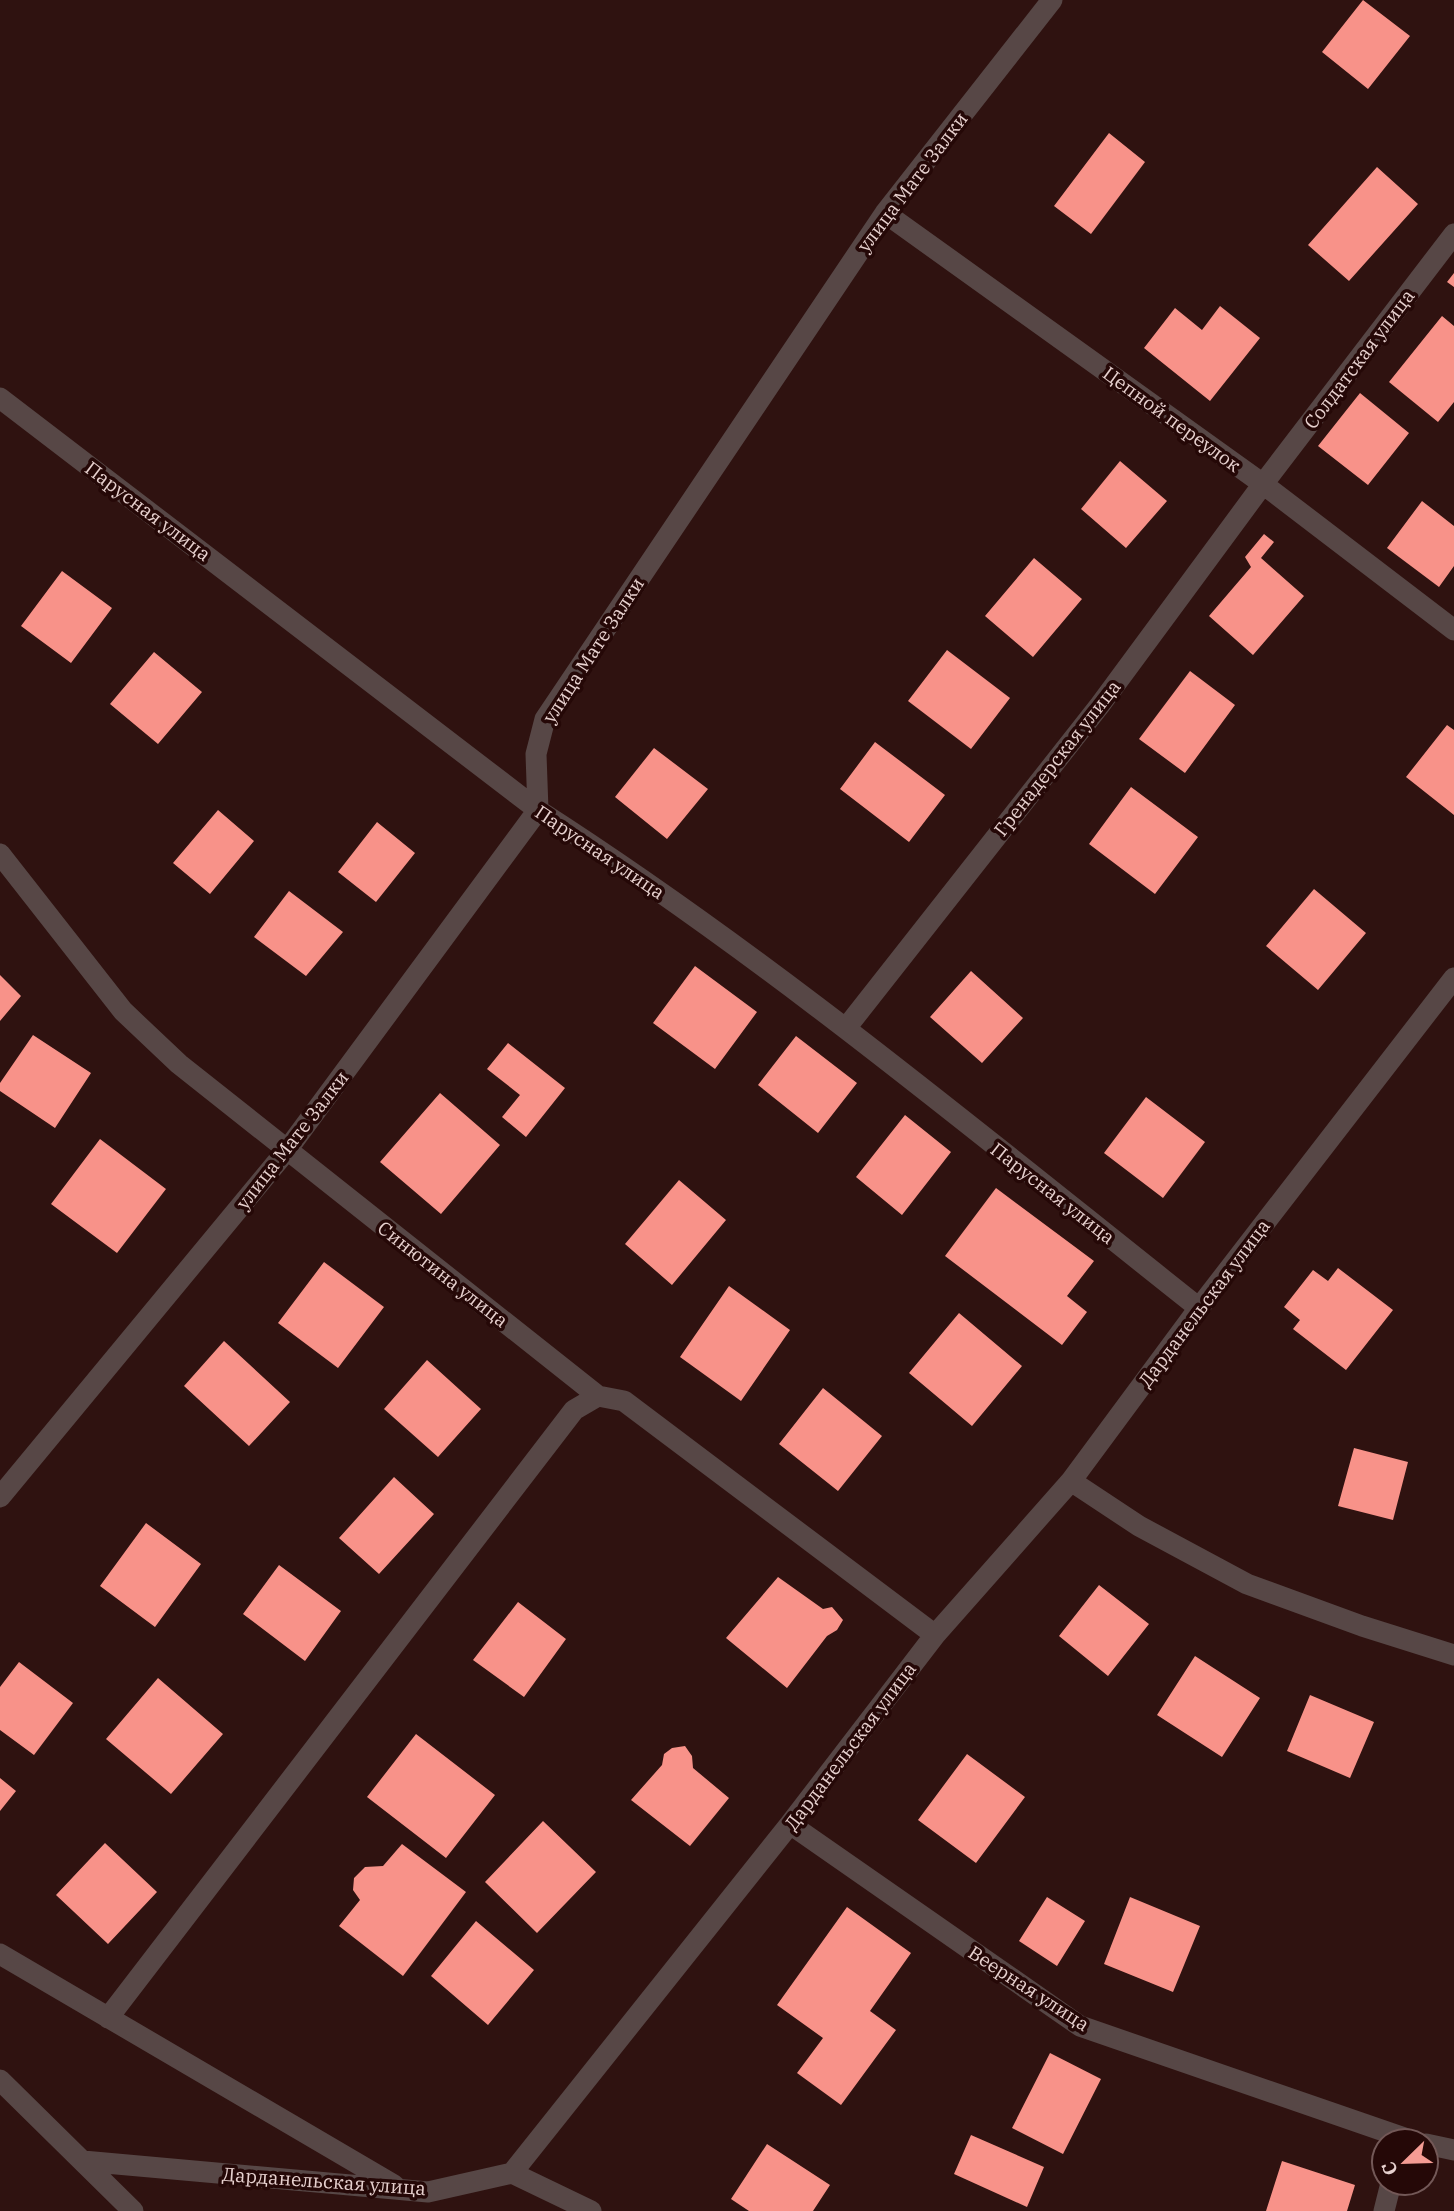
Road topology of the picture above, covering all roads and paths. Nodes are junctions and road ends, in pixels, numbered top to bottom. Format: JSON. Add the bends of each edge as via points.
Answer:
{"nodes":[{"id":1,"x":1052,"y":0,"type":"edge"},
{"id":2,"x":885,"y":213,"type":"junction"},
{"id":3,"x":1454,"y":234,"type":"edge"},
{"id":4,"x":0,"y":398,"type":"edge"},
{"id":5,"x":1263,"y":484,"type":"junction"},
{"id":6,"x":1454,"y":630,"type":"edge"},
{"id":7,"x":538,"y":810,"type":"junction"},
{"id":8,"x":0,"y":854,"type":"edge"},
{"id":9,"x":1454,"y":978,"type":"edge"},
{"id":10,"x":846,"y":1028,"type":"junction"},
{"id":11,"x":287,"y":1150,"type":"junction"},
{"id":12,"x":1199,"y":1308,"type":"junction"},
{"id":13,"x":598,"y":1396,"type":"junction"},
{"id":14,"x":1071,"y":1480,"type":"junction"},
{"id":15,"x":0,"y":1497,"type":"edge"},
{"id":16,"x":935,"y":1635,"type":"junction"},
{"id":17,"x":1454,"y":1655,"type":"edge"},
{"id":18,"x":790,"y":1824,"type":"junction"},
{"id":19,"x":0,"y":1954,"type":"edge"},
{"id":20,"x":108,"y":2018,"type":"junction"},
{"id":21,"x":0,"y":2080,"type":"edge"},
{"id":22,"x":1370,"y":2127,"type":"edge"},
{"id":23,"x":83,"y":2161,"type":"junction"},
{"id":24,"x":512,"y":2173,"type":"junction"},
{"id":25,"x":401,"y":2190,"type":"junction"},
{"id":26,"x":133,"y":2211,"type":"edge"},
{"id":27,"x":591,"y":2211,"type":"edge"}],
"edges":[{"from":1,"to":2,"type":"street","name":"улица Мате Залки"},
{"from":2,"to":5,"type":"street","name":"Цепной переулок"},
{"from":2,"to":7,"type":"street","name":"улица Мате Залки","via":[[545,719],[536,754]]},
{"from":3,"to":5,"type":"street","name":"Солдатская улица"},
{"from":4,"to":7,"type":"street","name":"Парусная улица"},
{"from":5,"to":6,"type":"street","name":"Цепной переулок"},
{"from":5,"to":10,"type":"street","name":"Гренадерская улица","via":[[1100,705]]},
{"from":7,"to":10,"type":"street","name":"Парусная улица","via":[[615,860]]},
{"from":7,"to":11,"type":"street","name":"улица Мате Залки"},
{"from":8,"to":11,"type":"street","name":"Синютина улица","via":[[123,1011],[179,1064]]},
{"from":9,"to":12,"type":"street","name":"Дарданельская улица"},
{"from":10,"to":12,"type":"street","name":"Парусная улица"},
{"from":11,"to":13,"type":"street","name":"Синютина улица"},
{"from":11,"to":15,"type":"street","name":"улица Мате Залки"},
{"from":12,"to":14,"type":"street","name":"Дарданельская улица"},
{"from":13,"to":16,"type":"street","name":"Синютина улица","via":[[624,1401]]},
{"from":13,"to":20,"type":"street","via":[[574,1410]]},
{"from":14,"to":16,"type":"street","name":"Дарданельская улица"},
{"from":14,"to":17,"type":"street","via":[[1139,1526],[1247,1584]]},
{"from":16,"to":18,"type":"street","name":"Дарданельская улица"},
{"from":18,"to":22,"type":"street","name":"Веерная улица","via":[[1080,2026]]},
{"from":18,"to":24,"type":"street","name":"Дарданельская улица"},
{"from":19,"to":20,"type":"street"},
{"from":20,"to":25,"type":"street"},
{"from":21,"to":23,"type":"street"},
{"from":23,"to":25,"type":"street","name":"Дарданельская улица"},
{"from":23,"to":26,"type":"street"},
{"from":24,"to":25,"type":"street","name":"Дарданельская улица","via":[[428,2192]]},
{"from":24,"to":27,"type":"street"}]}
